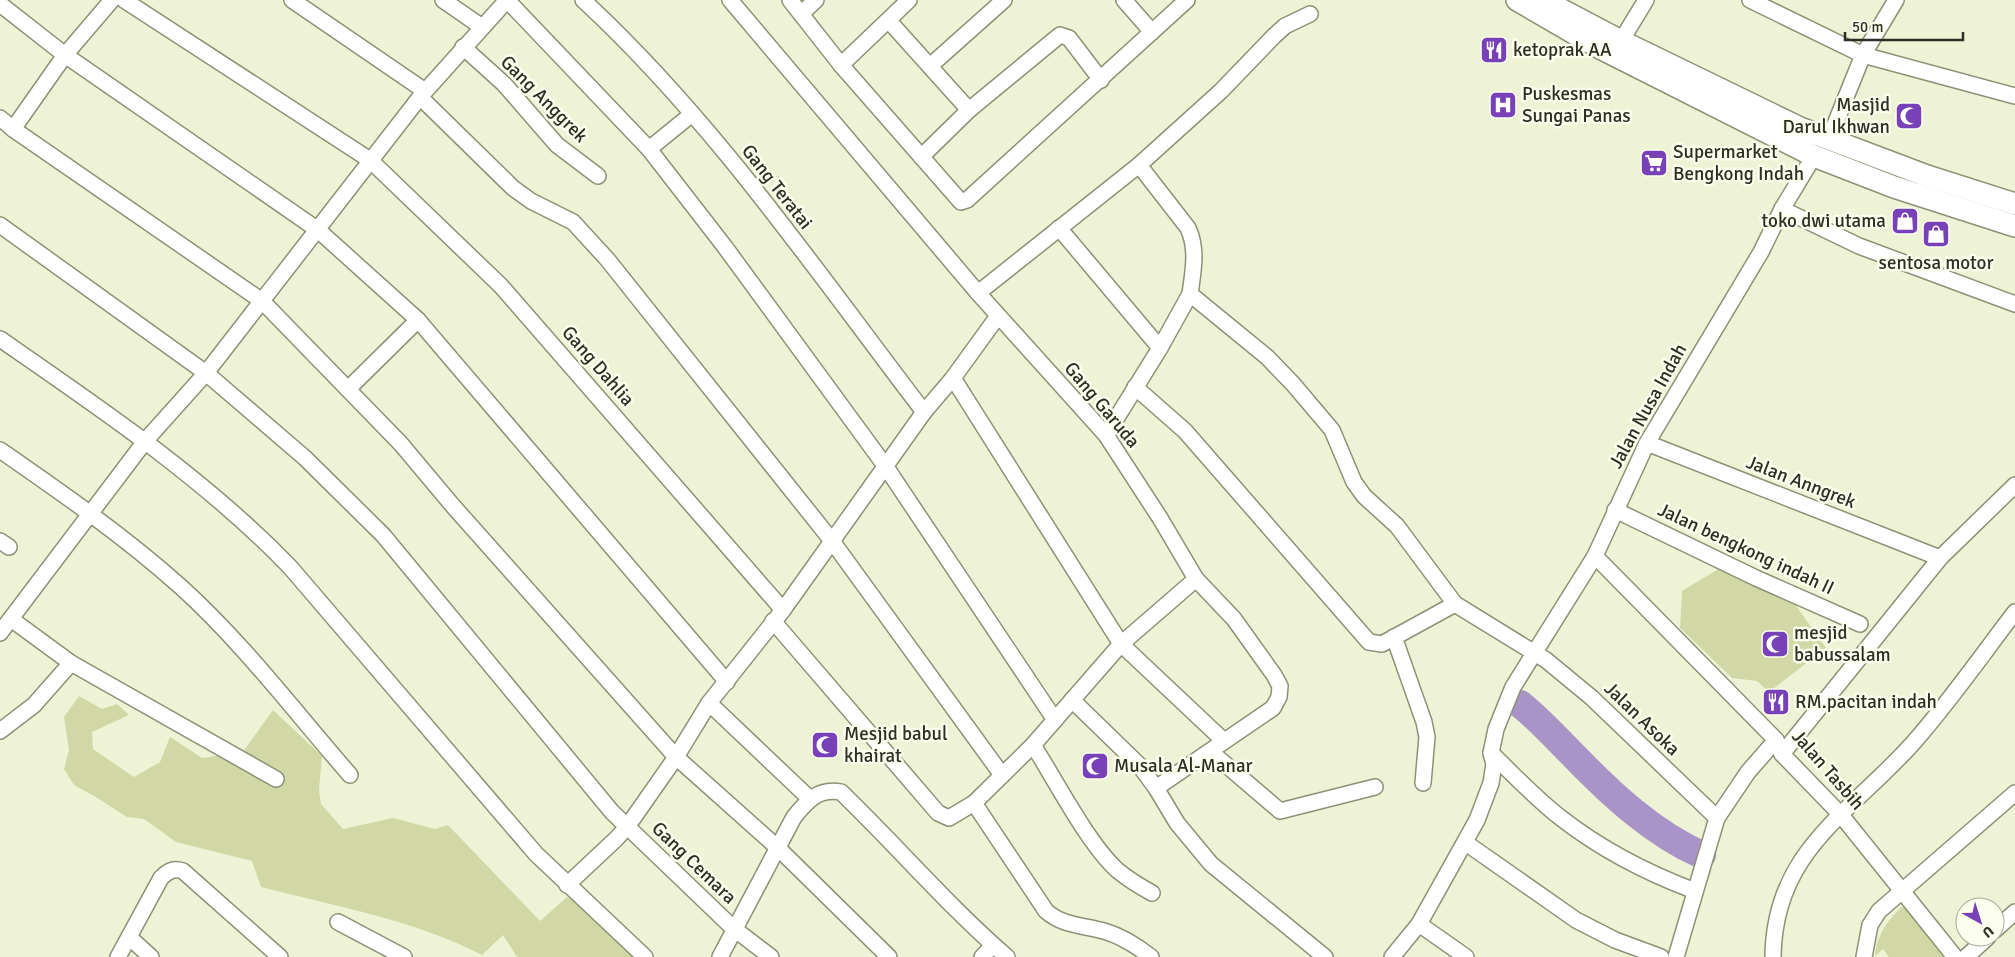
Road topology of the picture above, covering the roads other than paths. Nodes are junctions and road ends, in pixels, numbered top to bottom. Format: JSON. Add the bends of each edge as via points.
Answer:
{"nodes":[{"id":1,"x":112,"y":0,"type":"edge"},
{"id":2,"x":124,"y":0,"type":"edge"},
{"id":3,"x":292,"y":0,"type":"edge"},
{"id":4,"x":443,"y":0,"type":"edge"},
{"id":5,"x":507,"y":0,"type":"edge"},
{"id":6,"x":583,"y":0,"type":"edge"},
{"id":7,"x":730,"y":0,"type":"edge"},
{"id":8,"x":790,"y":0,"type":"edge"},
{"id":9,"x":816,"y":0,"type":"edge"},
{"id":10,"x":910,"y":0,"type":"edge"},
{"id":11,"x":1004,"y":0,"type":"edge"},
{"id":12,"x":1124,"y":0,"type":"edge"},
{"id":13,"x":1187,"y":0,"type":"edge"},
{"id":14,"x":1516,"y":0,"type":"edge"},
{"id":15,"x":1543,"y":0,"type":"edge"},
{"id":16,"x":1646,"y":0,"type":"edge"},
{"id":17,"x":1750,"y":0,"type":"edge"},
{"id":18,"x":1896,"y":0,"type":"edge"},
{"id":19,"x":0,"y":4,"type":"edge"},
{"id":20,"x":801,"y":14,"type":"junction"},
{"id":21,"x":1310,"y":14,"type":"dead end"},
{"id":22,"x":889,"y":21,"type":"junction"},
{"id":23,"x":482,"y":27,"type":"junction"},
{"id":24,"x":1152,"y":32,"type":"junction"},
{"id":25,"x":1621,"y":41,"type":"junction"},
{"id":26,"x":463,"y":47,"type":"junction"},
{"id":27,"x":65,"y":54,"type":"junction"},
{"id":28,"x":1863,"y":55,"type":"junction"},
{"id":29,"x":841,"y":65,"type":"junction"},
{"id":30,"x":930,"y":66,"type":"junction"},
{"id":31,"x":1101,"y":80,"type":"junction"},
{"id":32,"x":423,"y":94,"type":"junction"},
{"id":33,"x":2015,"y":96,"type":"edge"},
{"id":34,"x":969,"y":110,"type":"junction"},
{"id":35,"x":692,"y":114,"type":"junction"},
{"id":36,"x":0,"y":118,"type":"edge"},
{"id":37,"x":13,"y":129,"type":"junction"},
{"id":38,"x":1829,"y":139,"type":"junction"},
{"id":39,"x":649,"y":149,"type":"junction"},
{"id":40,"x":1814,"y":156,"type":"junction"},
{"id":41,"x":921,"y":157,"type":"junction"},
{"id":42,"x":370,"y":160,"type":"junction"},
{"id":43,"x":1139,"y":164,"type":"junction"},
{"id":44,"x":598,"y":176,"type":"dead end"},
{"id":45,"x":2015,"y":204,"type":"edge"},
{"id":46,"x":1782,"y":209,"type":"junction"},
{"id":47,"x":0,"y":225,"type":"edge"},
{"id":48,"x":2015,"y":226,"type":"edge"},
{"id":49,"x":1059,"y":228,"type":"junction"},
{"id":50,"x":318,"y":230,"type":"junction"},
{"id":51,"x":978,"y":293,"type":"junction"},
{"id":52,"x":1190,"y":294,"type":"junction"},
{"id":53,"x":262,"y":300,"type":"junction"},
{"id":54,"x":2015,"y":304,"type":"edge"},
{"id":55,"x":998,"y":316,"type":"junction"},
{"id":56,"x":418,"y":320,"type":"junction"},
{"id":57,"x":0,"y":338,"type":"edge"},
{"id":58,"x":1160,"y":348,"type":"junction"},
{"id":59,"x":206,"y":373,"type":"junction"},
{"id":60,"x":953,"y":378,"type":"junction"},
{"id":61,"x":1135,"y":387,"type":"junction"},
{"id":62,"x":349,"y":388,"type":"junction"},
{"id":63,"x":924,"y":412,"type":"junction"},
{"id":64,"x":1106,"y":435,"type":"junction"},
{"id":65,"x":146,"y":440,"type":"junction"},
{"id":66,"x":1646,"y":443,"type":"junction"},
{"id":67,"x":0,"y":450,"type":"edge"},
{"id":68,"x":886,"y":467,"type":"junction"},
{"id":69,"x":2015,"y":485,"type":"edge"},
{"id":70,"x":1615,"y":510,"type":"junction"},
{"id":71,"x":90,"y":512,"type":"junction"},
{"id":72,"x":832,"y":541,"type":"junction"},
{"id":73,"x":1595,"y":556,"type":"junction"},
{"id":74,"x":1940,"y":558,"type":"junction"},
{"id":75,"x":1196,"y":579,"type":"junction"},
{"id":76,"x":1454,"y":604,"type":"junction"},
{"id":77,"x":2015,"y":612,"type":"edge"},
{"id":78,"x":778,"y":615,"type":"junction"},
{"id":79,"x":11,"y":619,"type":"junction"},
{"id":80,"x":1860,"y":624,"type":"dead end"},
{"id":81,"x":0,"y":633,"type":"edge"},
{"id":82,"x":1394,"y":637,"type":"junction"},
{"id":83,"x":1121,"y":644,"type":"junction"},
{"id":84,"x":1536,"y":652,"type":"junction"},
{"id":85,"x":71,"y":662,"type":"junction"},
{"id":86,"x":727,"y":682,"type":"junction"},
{"id":87,"x":1072,"y":700,"type":"junction"},
{"id":88,"x":709,"y":703,"type":"junction"},
{"id":89,"x":1055,"y":720,"type":"junction"},
{"id":90,"x":0,"y":731,"type":"edge"},
{"id":91,"x":1224,"y":741,"type":"junction"},
{"id":92,"x":1033,"y":745,"type":"junction"},
{"id":93,"x":1779,"y":747,"type":"junction"},
{"id":94,"x":1211,"y":752,"type":"junction"},
{"id":95,"x":1491,"y":753,"type":"junction"},
{"id":96,"x":676,"y":757,"type":"junction"},
{"id":97,"x":350,"y":775,"type":"dead end"},
{"id":98,"x":1002,"y":776,"type":"junction"},
{"id":99,"x":276,"y":779,"type":"dead end"},
{"id":100,"x":1424,"y":783,"type":"dead end"},
{"id":101,"x":1375,"y":787,"type":"dead end"},
{"id":102,"x":1156,"y":788,"type":"junction"},
{"id":103,"x":2015,"y":793,"type":"edge"},
{"id":104,"x":809,"y":798,"type":"junction"},
{"id":105,"x":974,"y":803,"type":"junction"},
{"id":106,"x":1842,"y":815,"type":"junction"},
{"id":107,"x":1717,"y":818,"type":"junction"},
{"id":108,"x":626,"y":827,"type":"junction"},
{"id":109,"x":1466,"y":843,"type":"junction"},
{"id":110,"x":778,"y":848,"type":"junction"},
{"id":111,"x":567,"y":885,"type":"junction"},
{"id":112,"x":1902,"y":889,"type":"junction"},
{"id":113,"x":1695,"y":891,"type":"junction"},
{"id":114,"x":1152,"y":893,"type":"dead end"},
{"id":115,"x":2015,"y":912,"type":"edge"},
{"id":116,"x":2005,"y":921,"type":"edge"},
{"id":117,"x":338,"y":922,"type":"dead end"},
{"id":118,"x":1419,"y":924,"type":"junction"},
{"id":119,"x":733,"y":928,"type":"junction"},
{"id":120,"x":129,"y":937,"type":"junction"},
{"id":121,"x":993,"y":945,"type":"junction"},
{"id":122,"x":1977,"y":947,"type":"edge"},
{"id":123,"x":118,"y":957,"type":"edge"},
{"id":124,"x":151,"y":957,"type":"edge"},
{"id":125,"x":280,"y":957,"type":"edge"},
{"id":126,"x":404,"y":957,"type":"edge"},
{"id":127,"x":645,"y":957,"type":"edge"},
{"id":128,"x":720,"y":957,"type":"edge"},
{"id":129,"x":771,"y":957,"type":"edge"},
{"id":130,"x":889,"y":957,"type":"edge"},
{"id":131,"x":982,"y":957,"type":"edge"},
{"id":132,"x":1007,"y":957,"type":"edge"},
{"id":133,"x":1151,"y":957,"type":"edge"},
{"id":134,"x":1325,"y":957,"type":"edge"},
{"id":135,"x":1392,"y":957,"type":"edge"},
{"id":136,"x":1466,"y":957,"type":"edge"},
{"id":137,"x":1661,"y":957,"type":"edge"},
{"id":138,"x":1676,"y":957,"type":"edge"},
{"id":139,"x":1773,"y":957,"type":"edge"},
{"id":140,"x":1864,"y":957,"type":"edge"},
{"id":141,"x":1955,"y":957,"type":"edge"},
{"id":142,"x":1966,"y":957,"type":"edge"}],
"edges":[{"from":1,"to":27,"type":"street"},
{"from":2,"to":42,"type":"street","name":"Gang Dahlia"},
{"from":3,"to":32,"type":"street"},
{"from":4,"to":23,"type":"street"},
{"from":5,"to":23,"type":"street"},
{"from":5,"to":39,"type":"street"},
{"from":6,"to":35,"type":"street","name":"Gang Teratai","via":[[632,46]]},
{"from":7,"to":51,"type":"street","name":"Gang Garuda"},
{"from":8,"to":20,"type":"street"},
{"from":9,"to":20,"type":"street"},
{"from":10,"to":22,"type":"street"},
{"from":11,"to":30,"type":"street"},
{"from":12,"to":24,"type":"street"},
{"from":13,"to":24,"type":"street"},
{"from":14,"to":40,"type":"main road","via":[[1598,47]]},
{"from":15,"to":25,"type":"main road"},
{"from":16,"to":25,"type":"street"},
{"from":17,"to":28,"type":"street"},
{"from":18,"to":28,"type":"street"},
{"from":19,"to":27,"type":"street"},
{"from":20,"to":29,"type":"street"},
{"from":21,"to":43,"type":"street","via":[[1285,26],[1221,91]]},
{"from":22,"to":29,"type":"street"},
{"from":22,"to":30,"type":"street"},
{"from":23,"to":26,"type":"street"},
{"from":24,"to":31,"type":"street"},
{"from":25,"to":38,"type":"main road"},
{"from":26,"to":32,"type":"street"},
{"from":26,"to":44,"type":"street","name":"Gang Anggrek","via":[[504,84],[557,145]]},
{"from":27,"to":37,"type":"street"},
{"from":27,"to":50,"type":"street"},
{"from":28,"to":33,"type":"street"},
{"from":28,"to":38,"type":"street"},
{"from":29,"to":41,"type":"street"},
{"from":30,"to":34,"type":"street"},
{"from":31,"to":34,"type":"street","via":[[1069,38],[1060,35]]},
{"from":31,"to":41,"type":"street","via":[[964,202],[958,200]]},
{"from":32,"to":42,"type":"street"},
{"from":32,"to":72,"type":"street","via":[[513,188],[573,222],[584,232]]},
{"from":34,"to":41,"type":"street"},
{"from":35,"to":39,"type":"street"},
{"from":35,"to":63,"type":"street","name":"Gang Teratai","via":[[724,150]]},
{"from":36,"to":37,"type":"street"},
{"from":37,"to":53,"type":"street"},
{"from":38,"to":45,"type":"main road","via":[[1927,176]]},
{"from":39,"to":68,"type":"street"},
{"from":40,"to":46,"type":"street","name":"Jalan Nusa Indah"},
{"from":40,"to":48,"type":"main road","via":[[1894,187]]},
{"from":42,"to":50,"type":"street"},
{"from":42,"to":78,"type":"street","name":"Gang Dahlia","via":[[501,286]]},
{"from":43,"to":49,"type":"street"},
{"from":43,"to":52,"type":"street","via":[[1188,228],[1192,238],[1195,261]]},
{"from":46,"to":54,"type":"street","via":[[1859,246]]},
{"from":46,"to":66,"type":"street","name":"Jalan Nusa Indah","via":[[1757,259]]},
{"from":47,"to":59,"type":"street","name":"Gang Cemara"},
{"from":49,"to":51,"type":"street"},
{"from":49,"to":58,"type":"street"},
{"from":50,"to":53,"type":"street"},
{"from":50,"to":56,"type":"street"},
{"from":51,"to":55,"type":"street","name":"Gang Garuda"},
{"from":52,"to":58,"type":"street"},
{"from":52,"to":76,"type":"street","via":[[1267,357],[1293,384],[1332,430],[1354,482],[1364,496],[1397,526]]},
{"from":53,"to":59,"type":"street"},
{"from":53,"to":62,"type":"street"},
{"from":55,"to":60,"type":"street"},
{"from":55,"to":64,"type":"street","name":"Gang Garuda"},
{"from":56,"to":62,"type":"street"},
{"from":56,"to":86,"type":"street"},
{"from":57,"to":65,"type":"street"},
{"from":58,"to":61,"type":"street"},
{"from":59,"to":65,"type":"street"},
{"from":59,"to":108,"type":"street","name":"Gang Cemara","via":[[305,458],[383,536]]},
{"from":60,"to":63,"type":"street"},
{"from":60,"to":83,"type":"street"},
{"from":61,"to":64,"type":"street"},
{"from":61,"to":82,"type":"street","via":[[1185,431],[1364,637],[1382,644]]},
{"from":62,"to":96,"type":"street"},
{"from":63,"to":68,"type":"street"},
{"from":64,"to":75,"type":"street","name":"Gang Garuda"},
{"from":65,"to":71,"type":"street"},
{"from":65,"to":111,"type":"street","via":[[290,566],[514,830]]},
{"from":66,"to":70,"type":"street","name":"Jalan Nusa Indah"},
{"from":66,"to":74,"type":"street","name":"Jalan Anngrek"},
{"from":67,"to":71,"type":"street"},
{"from":68,"to":72,"type":"street"},
{"from":68,"to":89,"type":"street"},
{"from":69,"to":74,"type":"street"},
{"from":70,"to":73,"type":"street","name":"Jalan Nusa Indah"},
{"from":70,"to":80,"type":"street","name":"Jalan bengkong indah II"},
{"from":71,"to":79,"type":"street"},
{"from":71,"to":97,"type":"street","via":[[182,588],[251,661]]},
{"from":72,"to":78,"type":"street"},
{"from":72,"to":98,"type":"street"},
{"from":73,"to":84,"type":"street","name":"Jalan Nusa Indah"},
{"from":73,"to":93,"type":"street","name":"Jalan Tasbih"},
{"from":74,"to":93,"type":"street"},
{"from":75,"to":83,"type":"street"},
{"from":75,"to":91,"type":"street","name":"Gang Garuda","via":[[1234,619],[1280,686],[1280,697],[1273,708]]},
{"from":76,"to":82,"type":"street"},
{"from":76,"to":84,"type":"street","name":"Jalan Asoka"},
{"from":77,"to":106,"type":"street","via":[[1915,741]]},
{"from":78,"to":86,"type":"street"},
{"from":78,"to":105,"type":"street","name":"Gang Dahlia","via":[[938,813],[949,818]]},
{"from":79,"to":81,"type":"street"},
{"from":79,"to":85,"type":"street"},
{"from":82,"to":100,"type":"street","via":[[1424,722],[1427,737]]},
{"from":83,"to":87,"type":"street"},
{"from":83,"to":91,"type":"street"},
{"from":84,"to":95,"type":"street","name":"Jalan Nusa Indah","via":[[1501,712]]},
{"from":84,"to":107,"type":"street","name":"Jalan Asoka","via":[[1592,698]]},
{"from":85,"to":90,"type":"street","via":[[34,705]]},
{"from":85,"to":99,"type":"street"},
{"from":86,"to":88,"type":"street"},
{"from":87,"to":89,"type":"street"},
{"from":87,"to":102,"type":"street","via":[[1139,765]]},
{"from":88,"to":96,"type":"street"},
{"from":88,"to":104,"type":"street"},
{"from":89,"to":92,"type":"street"},
{"from":91,"to":94,"type":"street"},
{"from":92,"to":98,"type":"street"},
{"from":92,"to":114,"type":"street","via":[[1099,849],[1115,868]]},
{"from":93,"to":106,"type":"street","name":"Jalan Tasbih"},
{"from":93,"to":107,"type":"street","via":[[1748,772]]},
{"from":94,"to":101,"type":"street","via":[[1280,811]]},
{"from":94,"to":102,"type":"street"},
{"from":95,"to":109,"type":"street","name":"Jalan Nusa Indah","via":[[1494,764],[1491,783]]},
{"from":95,"to":113,"type":"street","via":[[1560,818],[1589,838],[1651,874]]},
{"from":96,"to":108,"type":"street"},
{"from":96,"to":110,"type":"street"},
{"from":98,"to":105,"type":"street"},
{"from":102,"to":134,"type":"street","via":[[1177,823],[1211,864]]},
{"from":103,"to":112,"type":"street"},
{"from":104,"to":110,"type":"street","via":[[794,817]]},
{"from":104,"to":121,"type":"street","via":[[825,792],[840,792]]},
{"from":105,"to":133,"type":"street","via":[[1046,910],[1056,919],[1064,924],[1120,937]]},
{"from":106,"to":112,"type":"street","name":"Jalan Tasbih"},
{"from":106,"to":139,"type":"street","via":[[1806,852],[1790,878],[1778,906]]},
{"from":107,"to":113,"type":"street"},
{"from":108,"to":111,"type":"street"},
{"from":108,"to":119,"type":"street","name":"Gang Cemara"},
{"from":109,"to":118,"type":"street","name":"Jalan Nusa Indah"},
{"from":109,"to":137,"type":"street","via":[[1581,924]]},
{"from":110,"to":119,"type":"street"},
{"from":110,"to":130,"type":"street"},
{"from":111,"to":127,"type":"street"},
{"from":112,"to":140,"type":"street","via":[[1879,910],[1870,925]]},
{"from":112,"to":141,"type":"street","name":"Jalan Tasbih"},
{"from":113,"to":138,"type":"street"},
{"from":115,"to":116,"type":"street"},
{"from":117,"to":126,"type":"street"},
{"from":118,"to":135,"type":"street","name":"Jalan Nusa Indah"},
{"from":118,"to":136,"type":"street"},
{"from":119,"to":128,"type":"street"},
{"from":119,"to":129,"type":"street","name":"Gang Cemara"},
{"from":120,"to":123,"type":"street"},
{"from":120,"to":124,"type":"street"},
{"from":120,"to":125,"type":"street","via":[[161,878],[176,869],[183,871]]},
{"from":121,"to":131,"type":"street"},
{"from":121,"to":132,"type":"street"},
{"from":122,"to":142,"type":"street"}]}
